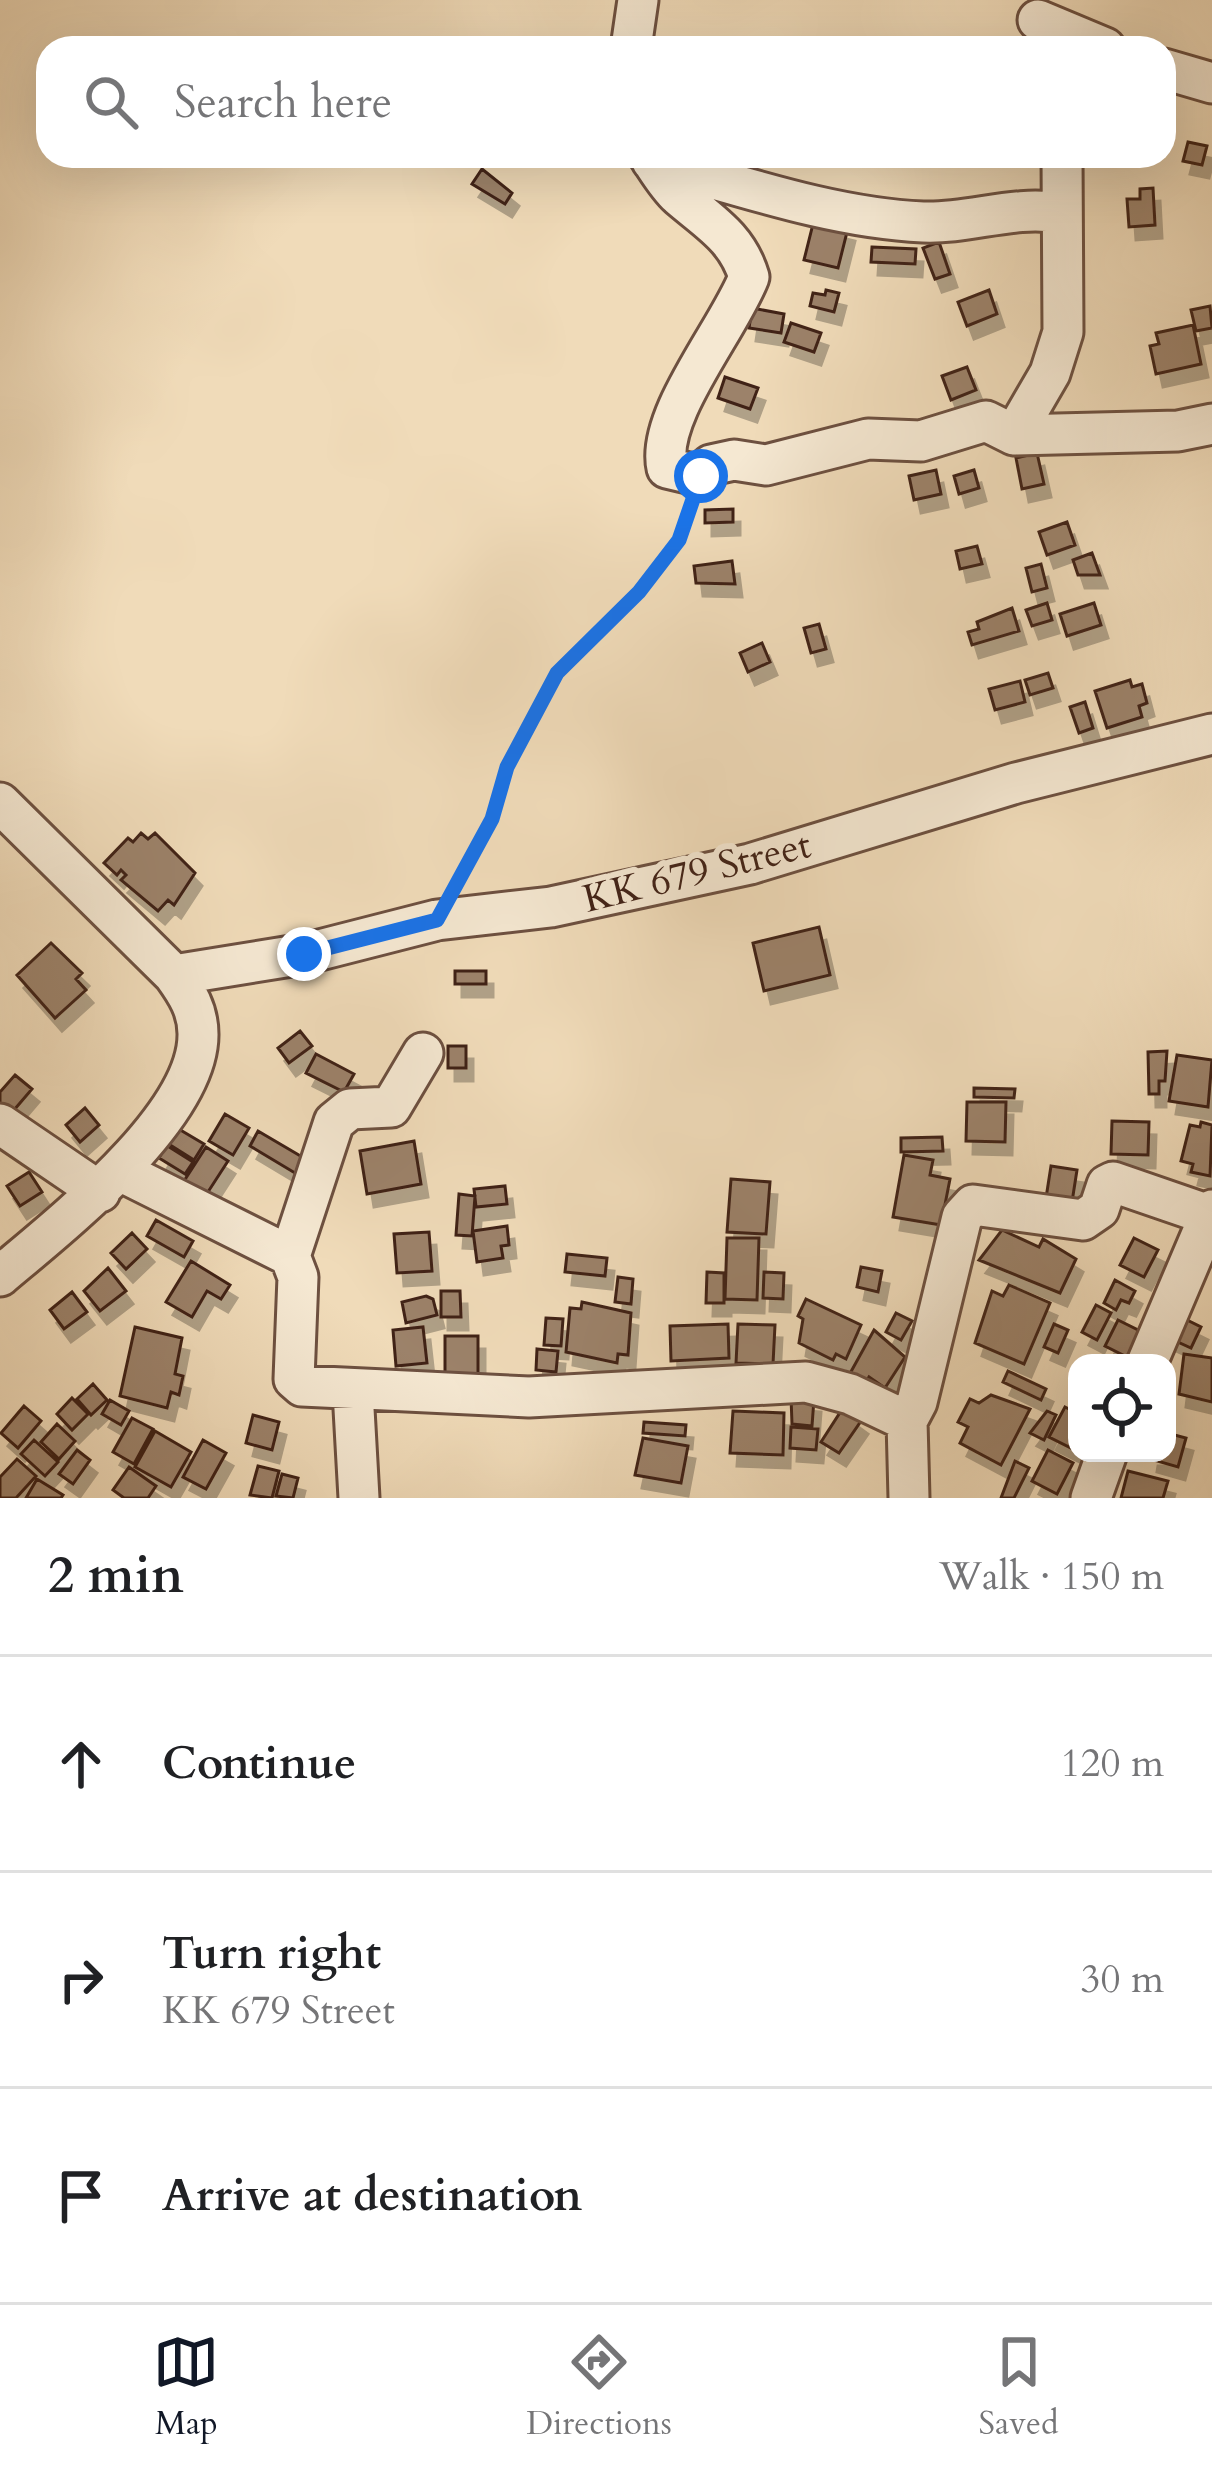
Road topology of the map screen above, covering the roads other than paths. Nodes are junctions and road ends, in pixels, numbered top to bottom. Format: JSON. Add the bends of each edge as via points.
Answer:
{"nodes":[{"id":1,"x":638,"y":0,"type":"edge"},
{"id":2,"x":1040,"y":23,"type":"edge"},
{"id":3,"x":633,"y":36,"type":"edge"},
{"id":4,"x":1074,"y":36,"type":"edge"},
{"id":5,"x":1176,"y":72,"type":"edge"},
{"id":6,"x":1212,"y":83,"type":"edge"},
{"id":7,"x":657,"y":168,"type":"edge"},
{"id":8,"x":683,"y":168,"type":"edge"},
{"id":9,"x":1062,"y":168,"type":"edge"},
{"id":10,"x":1060,"y":213,"type":"junction"},
{"id":11,"x":1212,"y":424,"type":"edge"},
{"id":12,"x":1013,"y":435,"type":"junction"},
{"id":13,"x":1212,"y":734,"type":"edge"},
{"id":14,"x":0,"y":803,"type":"edge"},
{"id":15,"x":174,"y":975,"type":"junction"},
{"id":16,"x":423,"y":1053,"type":"dead end"},
{"id":17,"x":0,"y":1124,"type":"edge"},
{"id":18,"x":110,"y":1181,"type":"junction"},
{"id":19,"x":1210,"y":1215,"type":"edge"},
{"id":20,"x":290,"y":1256,"type":"junction"},
{"id":21,"x":0,"y":1276,"type":"edge"},
{"id":22,"x":1151,"y":1354,"type":"edge"},
{"id":23,"x":353,"y":1391,"type":"junction"},
{"id":24,"x":907,"y":1421,"type":"junction"},
{"id":25,"x":1104,"y":1462,"type":"edge"},
{"id":26,"x":359,"y":1498,"type":"edge"},
{"id":27,"x":909,"y":1498,"type":"edge"},
{"id":28,"x":1091,"y":1498,"type":"edge"}],
"edges":[{"from":1,"to":3,"type":"street"},
{"from":2,"to":4,"type":"street"},
{"from":5,"to":6,"type":"street"},
{"from":7,"to":12,"type":"street","via":[[674,192],[722,228],[749,277],[675,416],[663,449],[668,468],[701,476],[734,460],[766,465],[868,439],[921,441],[986,421]]},
{"from":8,"to":10,"type":"street","via":[[792,199],[925,222],[1030,208]]},
{"from":9,"to":10,"type":"street"},
{"from":10,"to":12,"type":"street","via":[[1063,332],[1050,373]]},
{"from":11,"to":12,"type":"street"},
{"from":13,"to":15,"type":"street","name":"KK 679 Street","via":[[1016,782],[750,864]]},
{"from":14,"to":15,"type":"street"},
{"from":15,"to":18,"type":"street","via":[[192,1000],[199,1037],[178,1097]]},
{"from":16,"to":20,"type":"street","via":[[391,1107],[350,1109],[334,1122]]},
{"from":17,"to":18,"type":"street"},
{"from":18,"to":20,"type":"street"},
{"from":18,"to":21,"type":"street"},
{"from":19,"to":22,"type":"street"},
{"from":19,"to":24,"type":"street","via":[[1113,1182],[1083,1220],[973,1205],[962,1217]]},
{"from":20,"to":23,"type":"street","via":[[298,1277],[294,1379]]},
{"from":23,"to":24,"type":"street","via":[[529,1397],[806,1382]]},
{"from":23,"to":26,"type":"street"},
{"from":24,"to":27,"type":"street"},
{"from":25,"to":28,"type":"street"}]}
